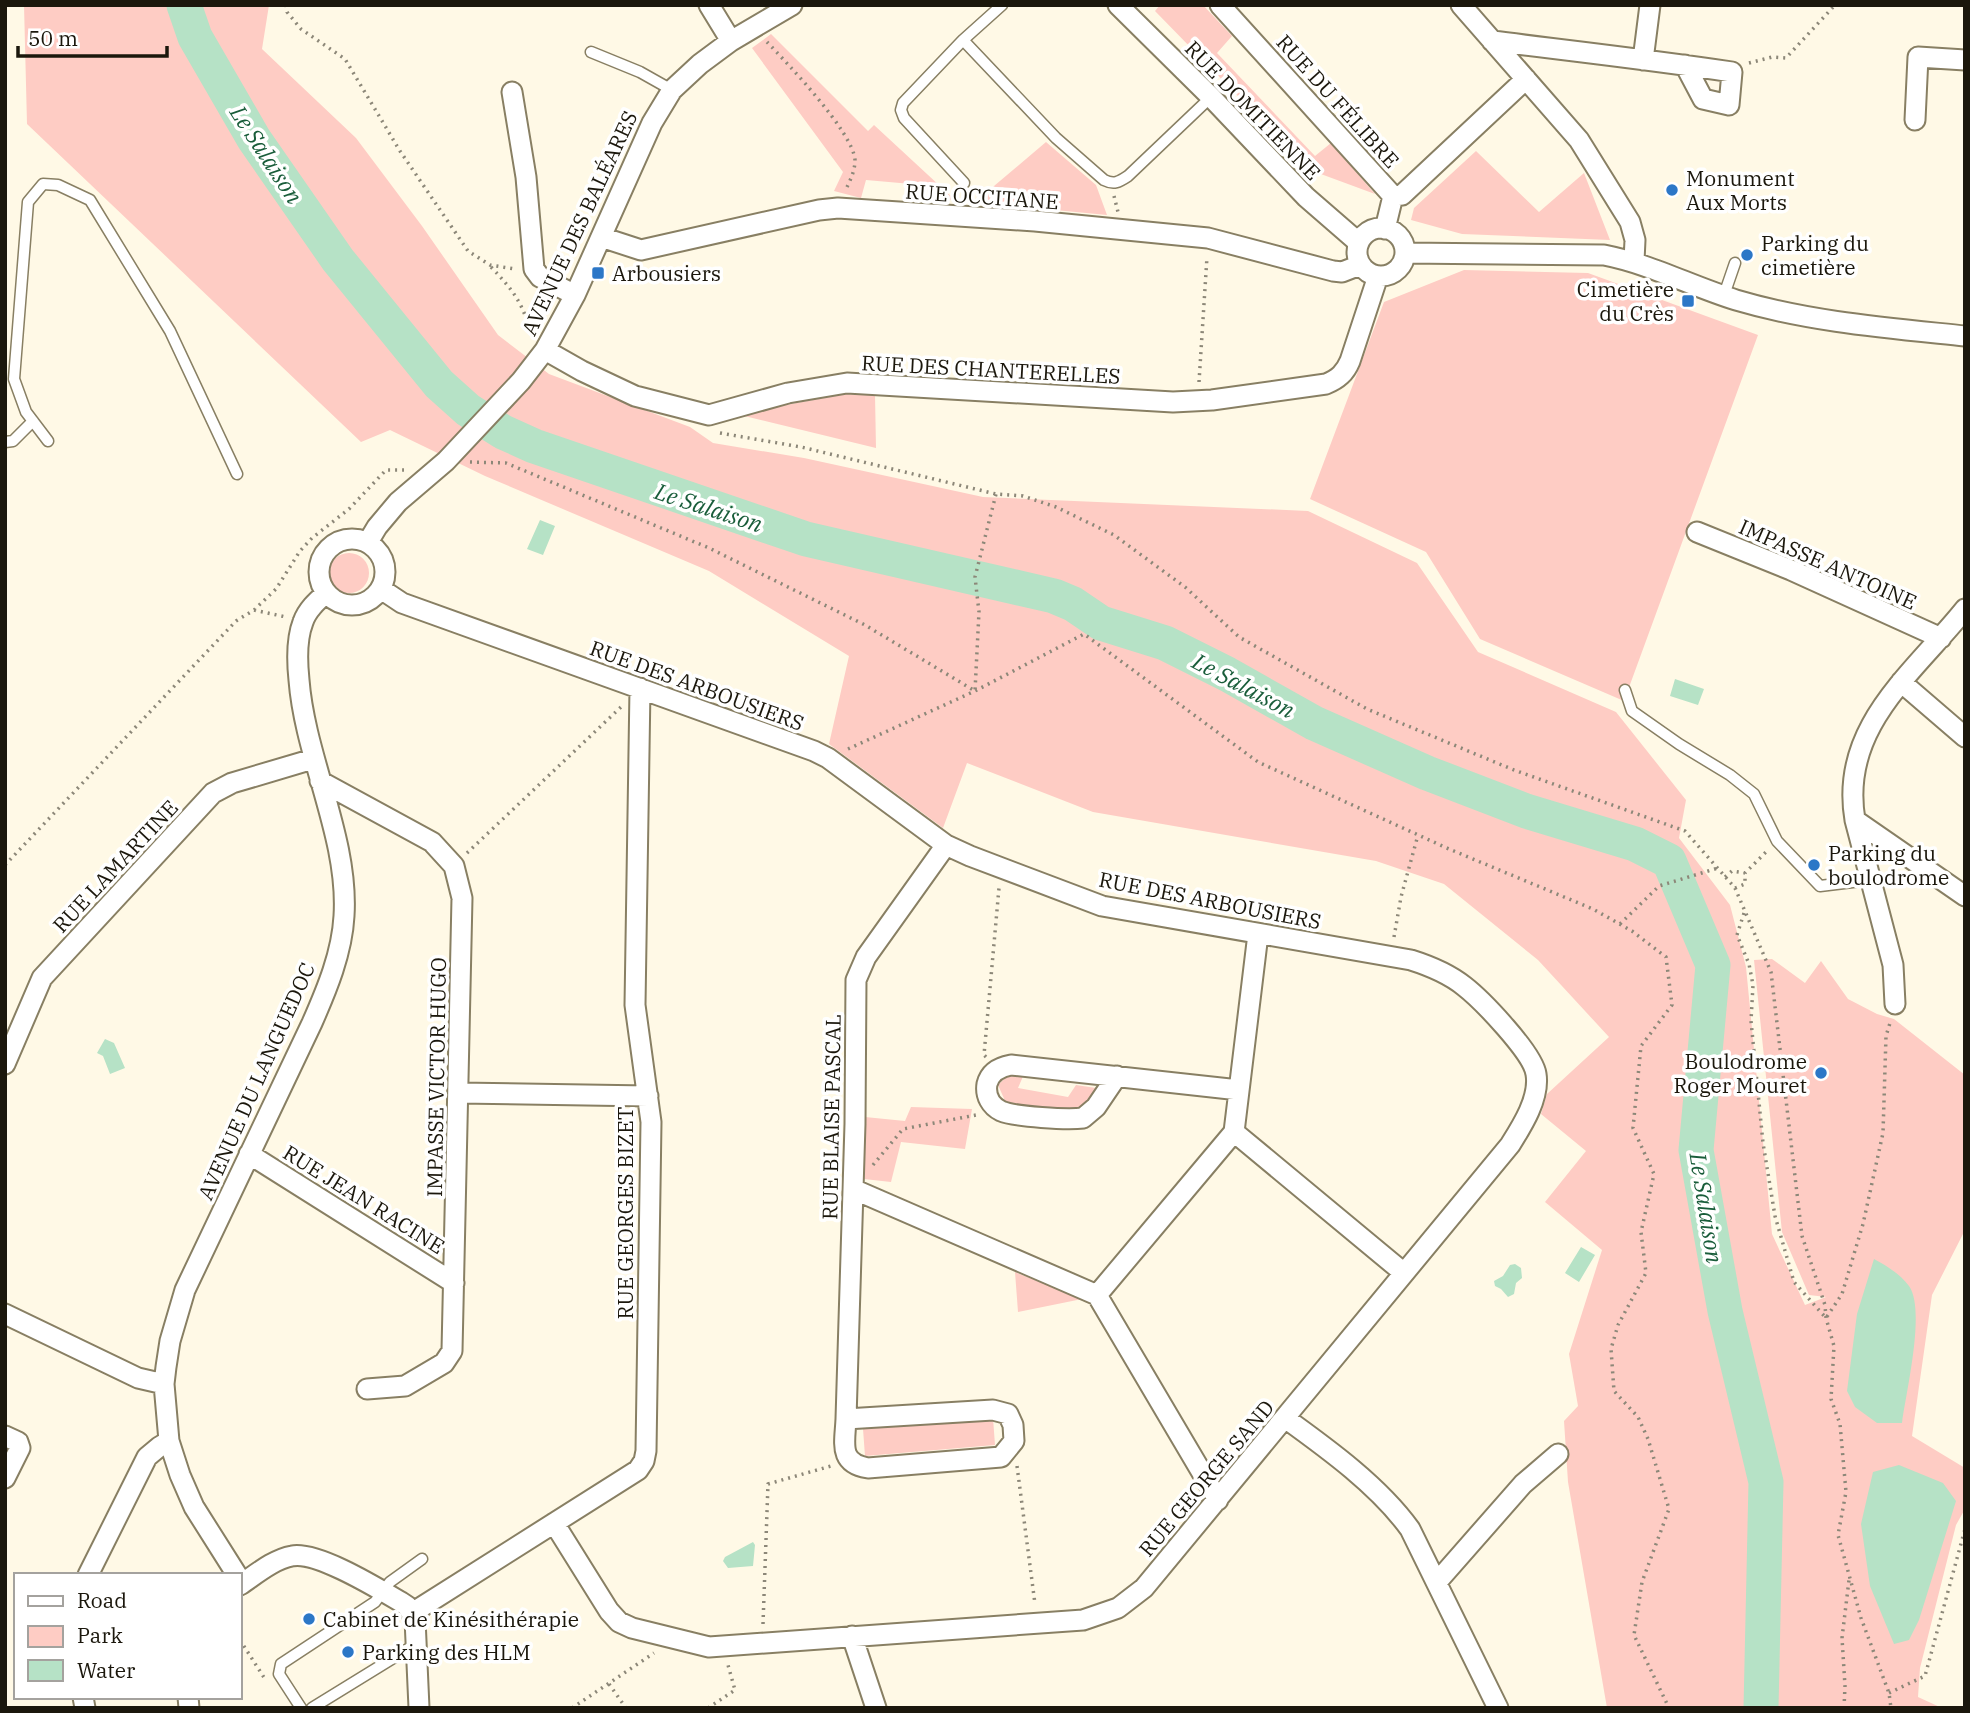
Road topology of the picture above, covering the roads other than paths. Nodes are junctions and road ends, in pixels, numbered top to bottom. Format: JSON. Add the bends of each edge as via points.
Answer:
{"nodes":[{"id":1,"x":709,"y":5,"type":"edge"},
{"id":2,"x":792,"y":5,"type":"edge"},
{"id":3,"x":1002,"y":5,"type":"edge"},
{"id":4,"x":1118,"y":5,"type":"edge"},
{"id":5,"x":1220,"y":5,"type":"edge"},
{"id":6,"x":1461,"y":5,"type":"edge"},
{"id":7,"x":1650,"y":5,"type":"edge"},
{"id":8,"x":963,"y":40,"type":"junction"},
{"id":9,"x":731,"y":41,"type":"junction"},
{"id":10,"x":1492,"y":41,"type":"junction"},
{"id":11,"x":591,"y":52,"type":"dead end"},
{"id":12,"x":1643,"y":60,"type":"junction"},
{"id":13,"x":1965,"y":60,"type":"edge"},
{"id":14,"x":1685,"y":65,"type":"junction"},
{"id":15,"x":1526,"y":79,"type":"junction"},
{"id":16,"x":672,"y":90,"type":"junction"},
{"id":17,"x":512,"y":92,"type":"dead end"},
{"id":18,"x":1211,"y":97,"type":"junction"},
{"id":19,"x":1915,"y":120,"type":"dead end"},
{"id":20,"x":964,"y":183,"type":"dead end"},
{"id":21,"x":1393,"y":196,"type":"junction"},
{"id":22,"x":1385,"y":229,"type":"junction"},
{"id":23,"x":601,"y":237,"type":"junction"},
{"id":24,"x":1359,"y":243,"type":"junction"},
{"id":25,"x":1405,"y":253,"type":"junction"},
{"id":26,"x":1633,"y":261,"type":"junction"},
{"id":27,"x":1735,"y":263,"type":"dead end"},
{"id":28,"x":1360,"y":265,"type":"junction"},
{"id":29,"x":1378,"y":276,"type":"junction"},
{"id":30,"x":575,"y":295,"type":"junction"},
{"id":31,"x":1724,"y":295,"type":"junction"},
{"id":32,"x":1965,"y":336,"type":"edge"},
{"id":33,"x":539,"y":345,"type":"junction"},
{"id":34,"x":33,"y":421,"type":"junction"},
{"id":35,"x":48,"y":441,"type":"dead end"},
{"id":36,"x":5,"y":442,"type":"edge"},
{"id":37,"x":237,"y":474,"type":"dead end"},
{"id":38,"x":1697,"y":532,"type":"dead end"},
{"id":39,"x":368,"y":542,"type":"junction"},
{"id":40,"x":381,"y":589,"type":"junction"},
{"id":41,"x":326,"y":593,"type":"junction"},
{"id":42,"x":1964,"y":610,"type":"edge"},
{"id":43,"x":1941,"y":638,"type":"junction"},
{"id":44,"x":1900,"y":682,"type":"junction"},
{"id":45,"x":640,"y":688,"type":"junction"},
{"id":46,"x":1625,"y":690,"type":"dead end"},
{"id":47,"x":1965,"y":737,"type":"edge"},
{"id":48,"x":313,"y":759,"type":"junction"},
{"id":49,"x":320,"y":780,"type":"junction"},
{"id":50,"x":1855,"y":820,"type":"junction"},
{"id":51,"x":946,"y":845,"type":"junction"},
{"id":52,"x":1870,"y":880,"type":"junction"},
{"id":53,"x":1965,"y":896,"type":"edge"},
{"id":54,"x":1258,"y":934,"type":"junction"},
{"id":55,"x":1895,"y":1004,"type":"road end"},
{"id":56,"x":5,"y":1064,"type":"edge"},
{"id":57,"x":1117,"y":1076,"type":"junction"},
{"id":58,"x":1536,"y":1086,"type":"joint"},
{"id":59,"x":1239,"y":1090,"type":"junction"},
{"id":60,"x":459,"y":1093,"type":"junction"},
{"id":61,"x":648,"y":1096,"type":"junction"},
{"id":62,"x":1234,"y":1132,"type":"junction"},
{"id":63,"x":249,"y":1154,"type":"junction"},
{"id":64,"x":853,"y":1189,"type":"junction"},
{"id":65,"x":1404,"y":1273,"type":"junction"},
{"id":66,"x":454,"y":1283,"type":"junction"},
{"id":67,"x":1097,"y":1294,"type":"junction"},
{"id":68,"x":5,"y":1314,"type":"edge"},
{"id":69,"x":164,"y":1384,"type":"junction"},
{"id":70,"x":367,"y":1389,"type":"dead end"},
{"id":71,"x":1286,"y":1418,"type":"junction"},
{"id":72,"x":846,"y":1419,"type":"junction"},
{"id":73,"x":5,"y":1436,"type":"edge"},
{"id":74,"x":169,"y":1441,"type":"junction"},
{"id":75,"x":1558,"y":1454,"type":"dead end"},
{"id":76,"x":5,"y":1478,"type":"edge"},
{"id":77,"x":1218,"y":1500,"type":"junction"},
{"id":78,"x":554,"y":1523,"type":"junction"},
{"id":79,"x":422,"y":1559,"type":"dead end"},
{"id":80,"x":89,"y":1573,"type":"edge"},
{"id":81,"x":235,"y":1573,"type":"edge"},
{"id":82,"x":242,"y":1580,"type":"edge"},
{"id":83,"x":1437,"y":1582,"type":"junction"},
{"id":84,"x":383,"y":1592,"type":"junction"},
{"id":85,"x":412,"y":1613,"type":"junction"},
{"id":86,"x":852,"y":1636,"type":"junction"},
{"id":87,"x":418,"y":1643,"type":"junction"},
{"id":88,"x":301,"y":1708,"type":"edge"},
{"id":89,"x":312,"y":1708,"type":"edge"},
{"id":90,"x":419,"y":1708,"type":"edge"},
{"id":91,"x":876,"y":1708,"type":"edge"},
{"id":92,"x":1498,"y":1708,"type":"edge"}],
"edges":[{"from":1,"to":9,"type":"street"},
{"from":2,"to":9,"type":"street","name":"AVENUE DES BALÉARES"},
{"from":3,"to":8,"type":"lane"},
{"from":4,"to":18,"type":"street","name":"RUE DOMITIENNE"},
{"from":5,"to":21,"type":"street","name":"RUE DU FÉLIBRE"},
{"from":6,"to":10,"type":"street"},
{"from":7,"to":12,"type":"street"},
{"from":8,"to":18,"type":"lane","via":[[1056,138],[1111,184],[1128,176]]},
{"from":8,"to":20,"type":"lane","via":[[901,110]]},
{"from":9,"to":16,"type":"street","name":"AVENUE DES BALÉARES"},
{"from":10,"to":12,"type":"street"},
{"from":10,"to":15,"type":"street"},
{"from":11,"to":16,"type":"lane"},
{"from":12,"to":14,"type":"street"},
{"from":13,"to":19,"type":"street","via":[[1918,57]]},
{"from":14,"to":14,"type":"street","via":[[1703,99],[1729,105],[1732,72]]},
{"from":15,"to":21,"type":"street","name":"RUE DU FÉLIBRE","via":[[1402,195]]},
{"from":15,"to":26,"type":"street","via":[[1579,140],[1630,222],[1635,240]]},
{"from":16,"to":23,"type":"street","name":"AVENUE DES BALÉARES","via":[[652,123]]},
{"from":17,"to":30,"type":"street","via":[[534,269],[540,277]]},
{"from":18,"to":24,"type":"street","name":"RUE DOMITIENNE","via":[[1306,197]]},
{"from":21,"to":22,"type":"street","name":"RUE DU FÉLIBRE"},
{"from":22,"to":24,"type":"street","via":[[1372,230]]},
{"from":22,"to":25,"type":"street","via":[[1399,237]]},
{"from":23,"to":28,"type":"street","name":"RUE OCCITANE","via":[[641,250],[838,208],[1208,238],[1333,271]]},
{"from":23,"to":30,"type":"street","name":"AVENUE DES BALÉARES"},
{"from":24,"to":28,"type":"street"},
{"from":25,"to":26,"type":"street","via":[[1604,255]]},
{"from":25,"to":29,"type":"street","via":[[1397,270]]},
{"from":26,"to":31,"type":"street"},
{"from":27,"to":31,"type":"lane"},
{"from":28,"to":29,"type":"street"},
{"from":29,"to":33,"type":"street","name":"RUE DES CHANTERELLES","via":[[1350,361],[1334,381],[1197,401],[847,383],[788,393],[709,415],[635,396]]},
{"from":30,"to":33,"type":"street","name":"AVENUE DES BALÉARES"},
{"from":31,"to":32,"type":"street","via":[[1797,315]]},
{"from":33,"to":39,"type":"street","name":"AVENUE DES BALÉARES","via":[[521,381],[446,461],[398,502]]},
{"from":34,"to":35,"type":"lane"},
{"from":34,"to":36,"type":"lane","via":[[13,441]]},
{"from":34,"to":37,"type":"lane","via":[[14,379],[28,202],[43,184],[58,185],[90,200],[170,331]]},
{"from":38,"to":43,"type":"street","name":"IMPASSE ANTOINE"},
{"from":39,"to":40,"type":"street","via":[[385,566]]},
{"from":39,"to":41,"type":"street","via":[[342,540],[324,553],[319,575]]},
{"from":40,"to":41,"type":"street","via":[[356,605],[338,602]]},
{"from":40,"to":45,"type":"street","name":"RUE DES ARBOUSIERS","via":[[402,603]]},
{"from":41,"to":48,"type":"street","name":"AVENUE DU LANGUEDOC","via":[[303,621],[297,660]]},
{"from":42,"to":43,"type":"street"},
{"from":43,"to":44,"type":"street"},
{"from":44,"to":47,"type":"street"},
{"from":44,"to":50,"type":"street","via":[[1859,752],[1853,773]]},
{"from":45,"to":51,"type":"street","name":"RUE DES ARBOUSIERS","via":[[828,758]]},
{"from":45,"to":61,"type":"street","name":"RUE GEORGES BIZET","via":[[635,1005]]},
{"from":46,"to":52,"type":"lane","via":[[1632,711],[1754,794],[1777,841],[1819,886]]},
{"from":48,"to":49,"type":"street","name":"AVENUE DU LANGUEDOC"},
{"from":48,"to":56,"type":"street","name":"RUE LAMARTINE","via":[[213,793],[42,978]]},
{"from":49,"to":60,"type":"street","name":"IMPASSE VICTOR HUGO","via":[[432,842],[454,866],[462,898]]},
{"from":49,"to":63,"type":"street","name":"AVENUE DU LANGUEDOC","via":[[342,877],[344,915],[338,952],[312,1023]]},
{"from":50,"to":52,"type":"street"},
{"from":50,"to":53,"type":"street"},
{"from":51,"to":54,"type":"street","name":"RUE DES ARBOUSIERS","via":[[1102,906]]},
{"from":51,"to":64,"type":"street","name":"RUE BLAISE PASCAL","via":[[866,957],[856,980]]},
{"from":52,"to":55,"type":"street","via":[[1893,964]]},
{"from":54,"to":58,"type":"street","name":"RUE DES ARBOUSIERS","via":[[1430,967],[1464,986],[1523,1048],[1532,1061]]},
{"from":54,"to":59,"type":"street"},
{"from":57,"to":57,"type":"street","via":[[1011,1065],[993,1073],[986,1091],[994,1107],[1009,1113],[1083,1118]]},
{"from":57,"to":59,"type":"street"},
{"from":58,"to":65,"type":"street","name":"RUE GEORGE SAND","via":[[1510,1145]]},
{"from":59,"to":62,"type":"street"},
{"from":60,"to":61,"type":"street"},
{"from":60,"to":66,"type":"street","name":"IMPASSE VICTOR HUGO"},
{"from":61,"to":78,"type":"street","name":"RUE GEORGES BIZET","via":[[644,1461],[638,1470]]},
{"from":62,"to":65,"type":"street"},
{"from":62,"to":67,"type":"street"},
{"from":63,"to":66,"type":"street","name":"RUE JEAN RACINE"},
{"from":63,"to":69,"type":"street","name":"AVENUE DU LANGUEDOC","via":[[185,1290],[170,1341]]},
{"from":64,"to":67,"type":"street"},
{"from":64,"to":72,"type":"street","name":"RUE BLAISE PASCAL"},
{"from":65,"to":71,"type":"street","name":"RUE GEORGE SAND"},
{"from":66,"to":70,"type":"street","name":"IMPASSE VICTOR HUGO","via":[[449,1358],[405,1386]]},
{"from":67,"to":77,"type":"street"},
{"from":68,"to":69,"type":"street","via":[[132,1376]]},
{"from":69,"to":74,"type":"street","name":"AVENUE DU LANGUEDOC"},
{"from":71,"to":77,"type":"street","name":"RUE GEORGE SAND"},
{"from":71,"to":83,"type":"street","via":[[1396,1510]]},
{"from":72,"to":72,"type":"street","name":"RUE BLAISE PASCAL","via":[[844,1452],[849,1460],[868,1468],[1002,1457],[1014,1441],[1008,1414],[993,1410]]},
{"from":73,"to":76,"type":"street","via":[[20,1448]]},
{"from":74,"to":80,"type":"street","via":[[147,1457]]},
{"from":74,"to":81,"type":"street","name":"AVENUE DU LANGUEDOC","via":[[194,1507]]},
{"from":75,"to":83,"type":"street","via":[[1523,1484]]},
{"from":77,"to":86,"type":"street","name":"RUE GEORGE SAND","via":[[1133,1599],[1092,1618]]},
{"from":78,"to":85,"type":"street","name":"RUE GEORGES BIZET"},
{"from":78,"to":86,"type":"street","name":"RUE GEORGE SAND","via":[[609,1611],[632,1628],[709,1647]]},
{"from":79,"to":84,"type":"lane","via":[[390,1581]]},
{"from":82,"to":84,"type":"street","via":[[283,1558],[301,1555]]},
{"from":83,"to":92,"type":"street"},
{"from":84,"to":85,"type":"street"},
{"from":84,"to":88,"type":"lane","via":[[375,1602],[281,1664],[279,1674]]},
{"from":85,"to":87,"type":"street"},
{"from":86,"to":91,"type":"street"},
{"from":87,"to":89,"type":"lane"},
{"from":87,"to":90,"type":"street"}]}
